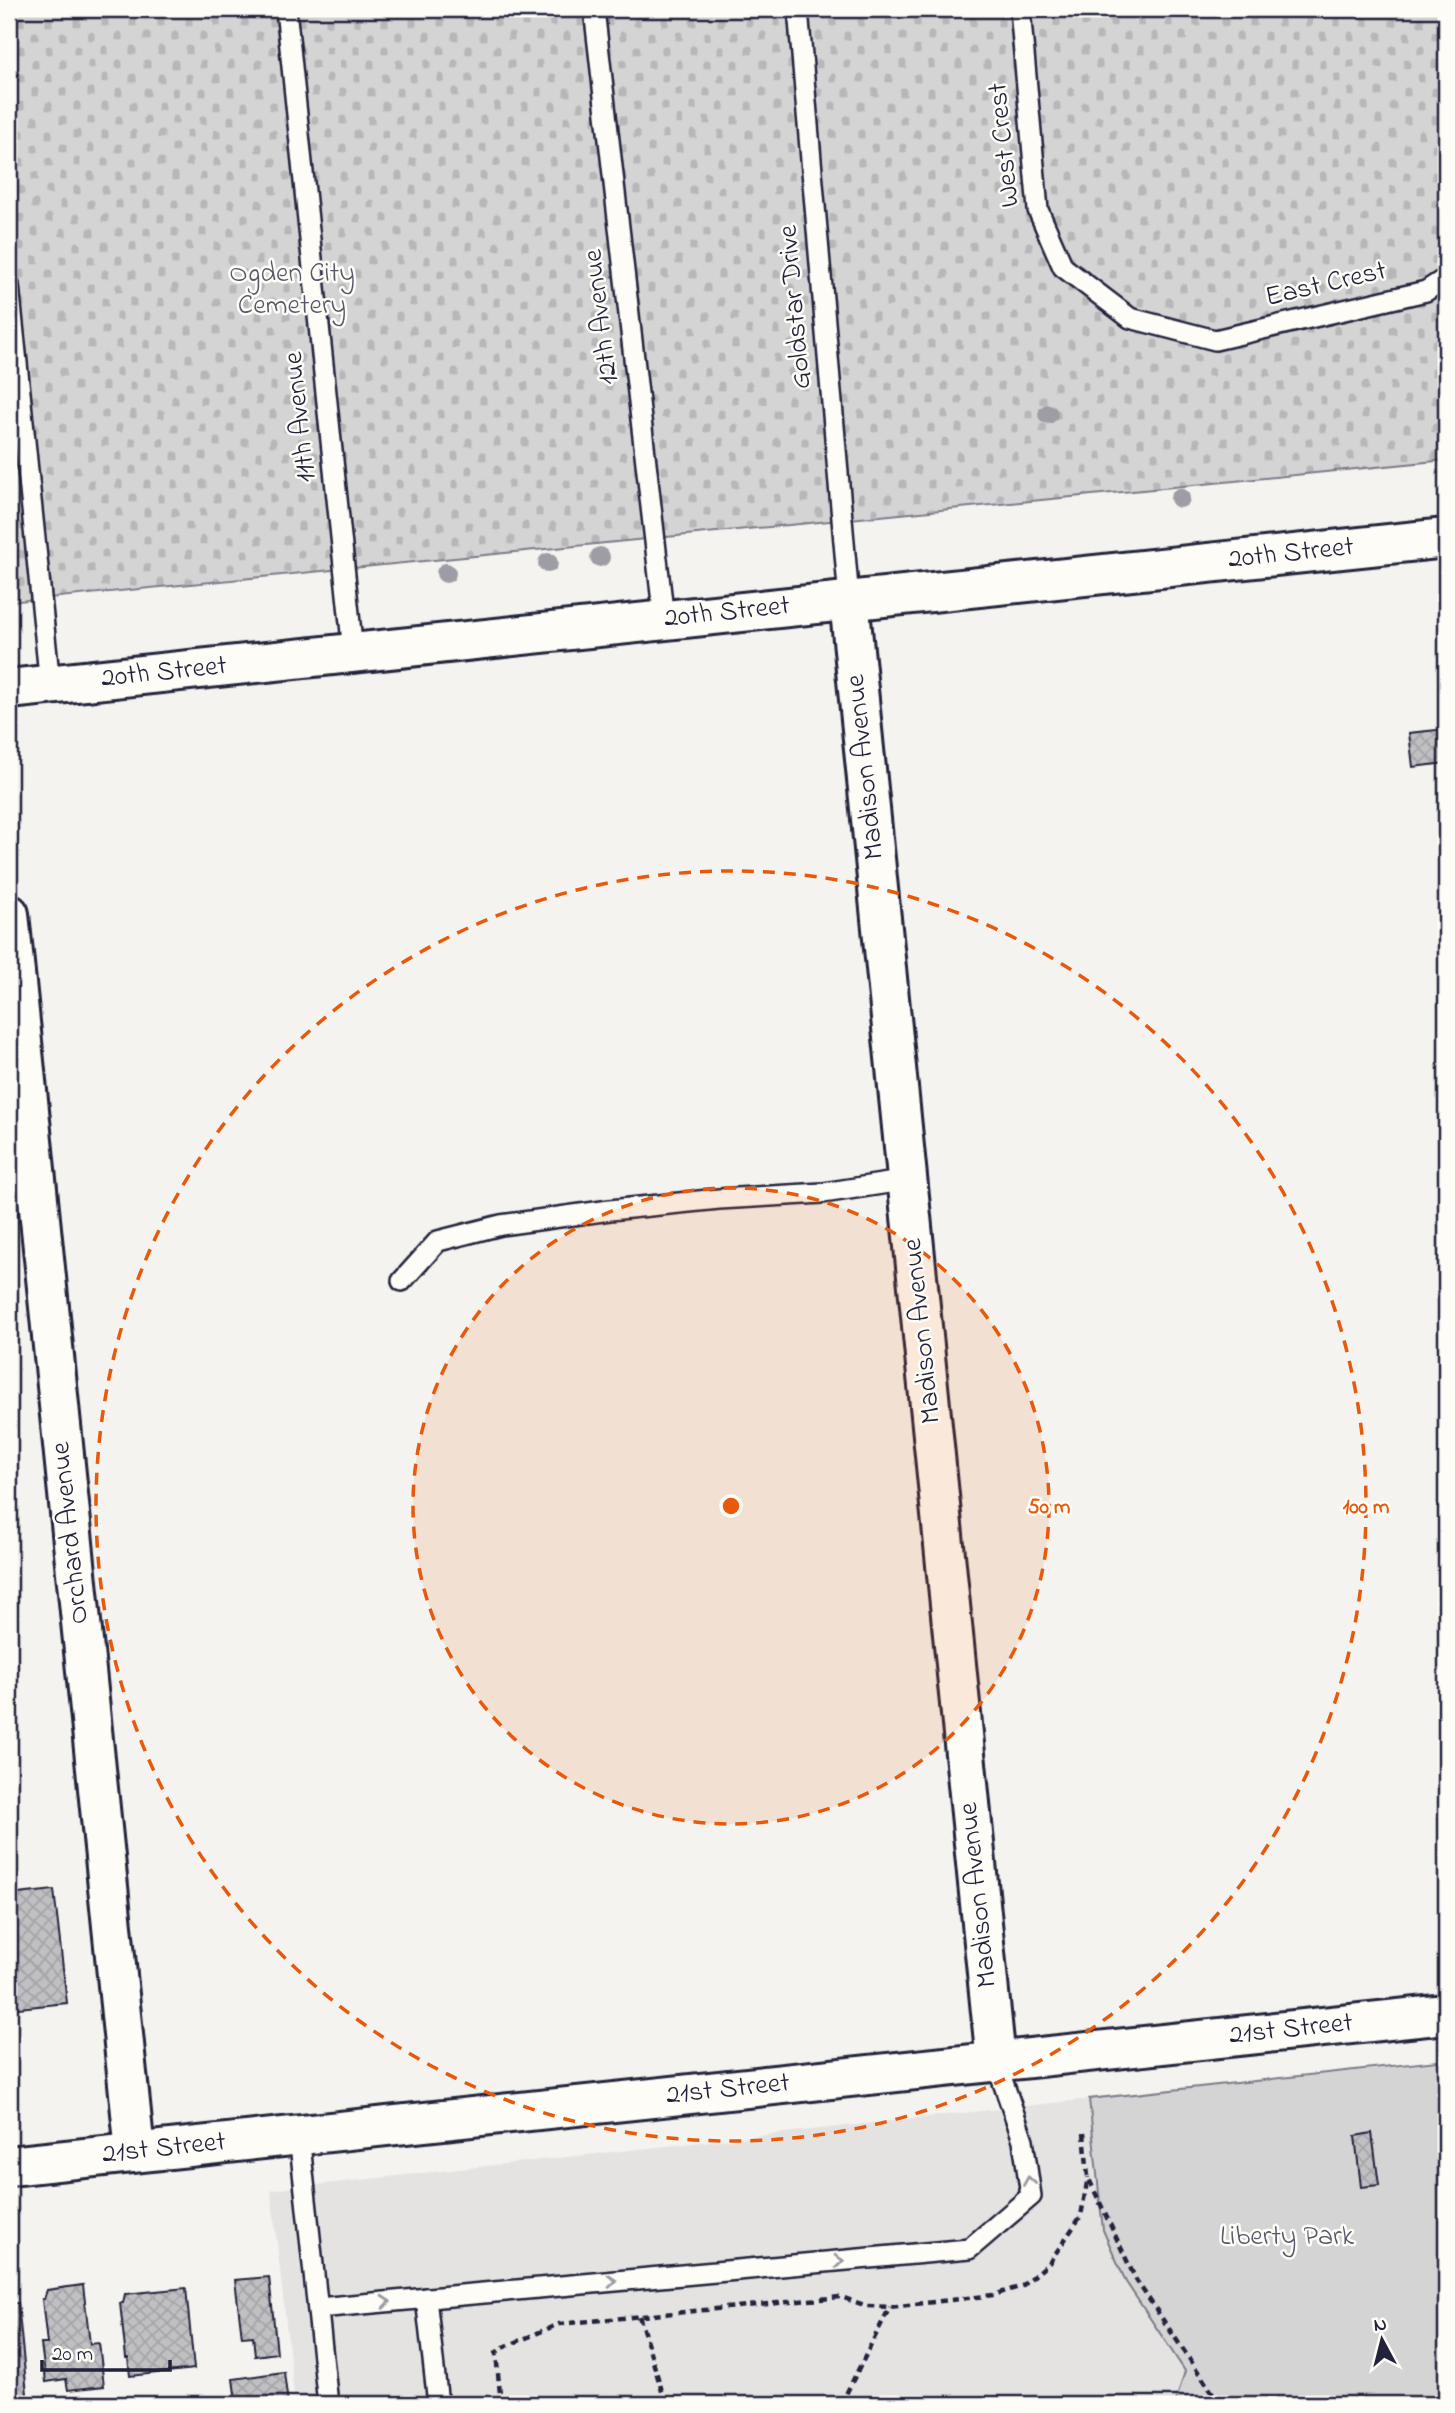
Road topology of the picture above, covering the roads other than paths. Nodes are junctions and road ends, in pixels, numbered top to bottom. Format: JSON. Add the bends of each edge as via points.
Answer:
{"nodes":[{"id":1,"x":286,"y":9,"type":"edge"},
{"id":2,"x":594,"y":9,"type":"edge"},
{"id":3,"x":798,"y":9,"type":"edge"},
{"id":4,"x":1020,"y":9,"type":"edge"},
{"id":5,"x":1446,"y":278,"type":"edge"},
{"id":6,"x":9,"y":285,"type":"edge"},
{"id":7,"x":1215,"y":340,"type":"joint"},
{"id":8,"x":1446,"y":538,"type":"edge"},
{"id":9,"x":849,"y":600,"type":"junction"},
{"id":10,"x":664,"y":620,"type":"junction"},
{"id":11,"x":353,"y":652,"type":"junction"},
{"id":12,"x":50,"y":685,"type":"junction"},
{"id":13,"x":9,"y":689,"type":"edge"},
{"id":14,"x":9,"y":914,"type":"edge"},
{"id":15,"x":908,"y":1180,"type":"junction"},
{"id":16,"x":402,"y":1281,"type":"dead end"},
{"id":17,"x":1446,"y":2014,"type":"edge"},
{"id":18,"x":996,"y":2062,"type":"junction"},
{"id":19,"x":299,"y":2135,"type":"junction"},
{"id":20,"x":135,"y":2152,"type":"junction"},
{"id":21,"x":9,"y":2166,"type":"edge"},
{"id":22,"x":426,"y":2298,"type":"junction"},
{"id":23,"x":318,"y":2308,"type":"junction"},
{"id":24,"x":328,"y":2404,"type":"edge"},
{"id":25,"x":438,"y":2404,"type":"edge"}],
"edges":[{"from":1,"to":11,"type":"lane","name":"11th Avenue"},
{"from":2,"to":10,"type":"lane","name":"12th Avenue"},
{"from":3,"to":9,"type":"lane","name":"Goldstar Drive"},
{"from":4,"to":7,"type":"lane","name":"West Crest","via":[[1038,210],[1063,267],[1130,318]]},
{"from":5,"to":7,"type":"lane","name":"East Crest","via":[[1426,291]]},
{"from":6,"to":12,"type":"lane"},
{"from":8,"to":9,"type":"street","name":"20th Street"},
{"from":9,"to":10,"type":"street","name":"20th Street"},
{"from":9,"to":15,"type":"street","name":"Madison Avenue"},
{"from":10,"to":11,"type":"street","name":"20th Street"},
{"from":11,"to":12,"type":"street","name":"20th Street"},
{"from":12,"to":13,"type":"street","name":"20th Street"},
{"from":14,"to":20,"type":"street","name":"Orchard Avenue"},
{"from":15,"to":16,"type":"lane","via":[[823,1193],[719,1199],[501,1225],[438,1241]]},
{"from":15,"to":18,"type":"street","name":"Madison Avenue"},
{"from":17,"to":18,"type":"street","name":"21st Street"},
{"from":18,"to":19,"type":"street","name":"21st Street"},
{"from":22,"to":18,"type":"lane","one_way":true,"via":[[969,2249],[1031,2196],[1023,2140]]},
{"from":19,"to":20,"type":"street","name":"21st Street"},
{"from":19,"to":23,"type":"lane"},
{"from":20,"to":21,"type":"street","name":"21st Street"},
{"from":23,"to":22,"type":"lane","one_way":true},
{"from":22,"to":25,"type":"lane"},
{"from":23,"to":24,"type":"lane"}]}
